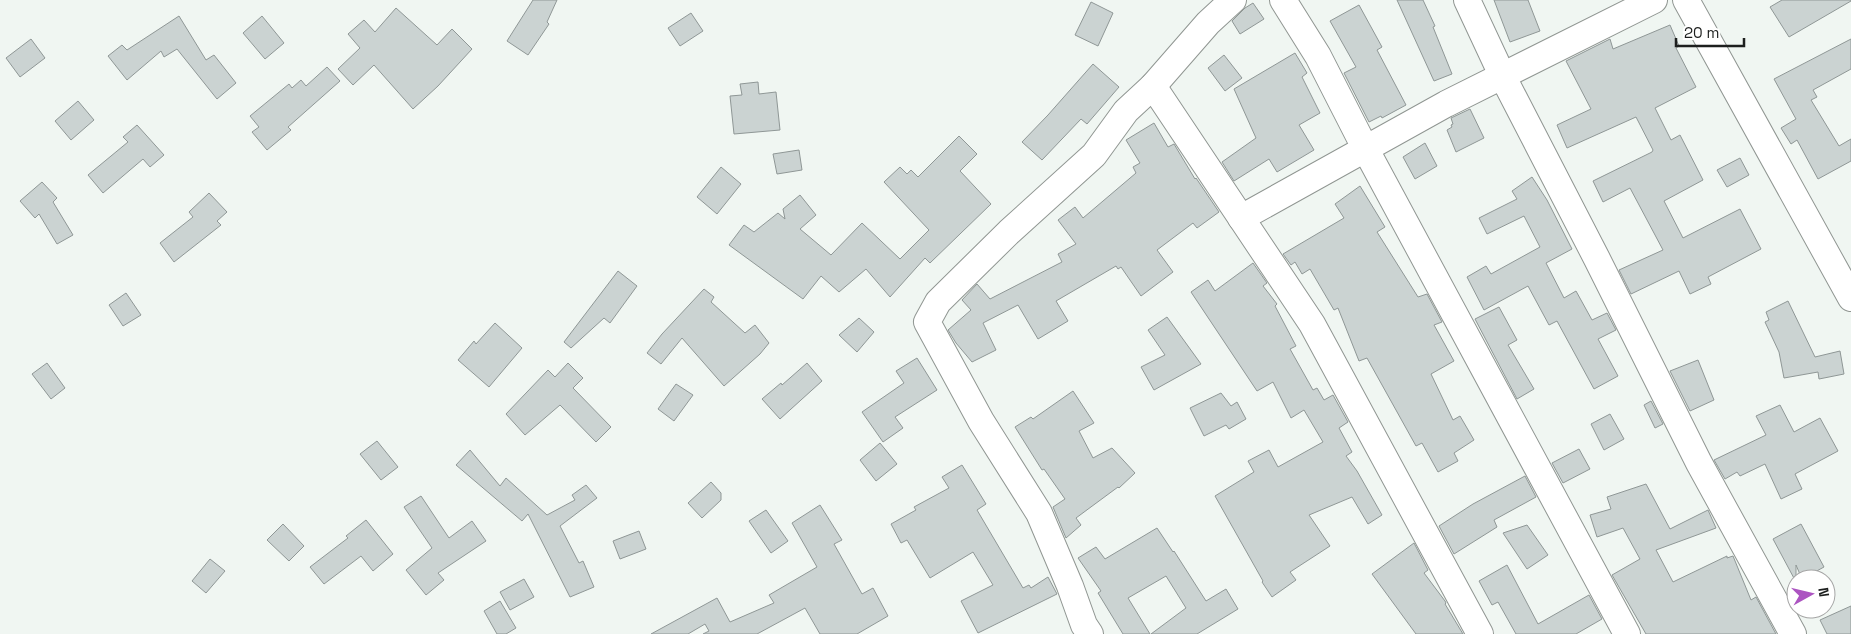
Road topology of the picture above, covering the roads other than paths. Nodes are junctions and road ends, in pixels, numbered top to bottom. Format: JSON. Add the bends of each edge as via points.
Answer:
{"nodes":[{"id":1,"x":1233,"y":0,"type":"edge"},
{"id":2,"x":1283,"y":0,"type":"edge"},
{"id":3,"x":1467,"y":0,"type":"edge"},
{"id":4,"x":1654,"y":0,"type":"edge"},
{"id":5,"x":1686,"y":0,"type":"edge"},
{"id":6,"x":1502,"y":75,"type":"junction"},
{"id":7,"x":1153,"y":86,"type":"junction"},
{"id":8,"x":1365,"y":148,"type":"junction"},
{"id":9,"x":1241,"y":218,"type":"junction"},
{"id":10,"x":1851,"y":298,"type":"edge"},
{"id":11,"x":1090,"y":634,"type":"edge"},
{"id":12,"x":1480,"y":634,"type":"edge"},
{"id":13,"x":1627,"y":634,"type":"edge"},
{"id":14,"x":1793,"y":634,"type":"edge"}],
"edges":[{"from":1,"to":7,"type":"street","via":[[1208,23]]},
{"from":2,"to":8,"type":"street","via":[[1318,56]]},
{"from":3,"to":6,"type":"street"},
{"from":4,"to":6,"type":"street"},
{"from":5,"to":10,"type":"street"},
{"from":6,"to":8,"type":"street"},
{"from":6,"to":14,"type":"street","via":[[1698,463]]},
{"from":7,"to":9,"type":"street"},
{"from":7,"to":11,"type":"street","via":[[1126,111],[1094,154],[938,302],[927,322],[981,421],[1039,513]]},
{"from":8,"to":9,"type":"street"},
{"from":8,"to":13,"type":"street"},
{"from":9,"to":12,"type":"street","via":[[1312,324]]}]}
